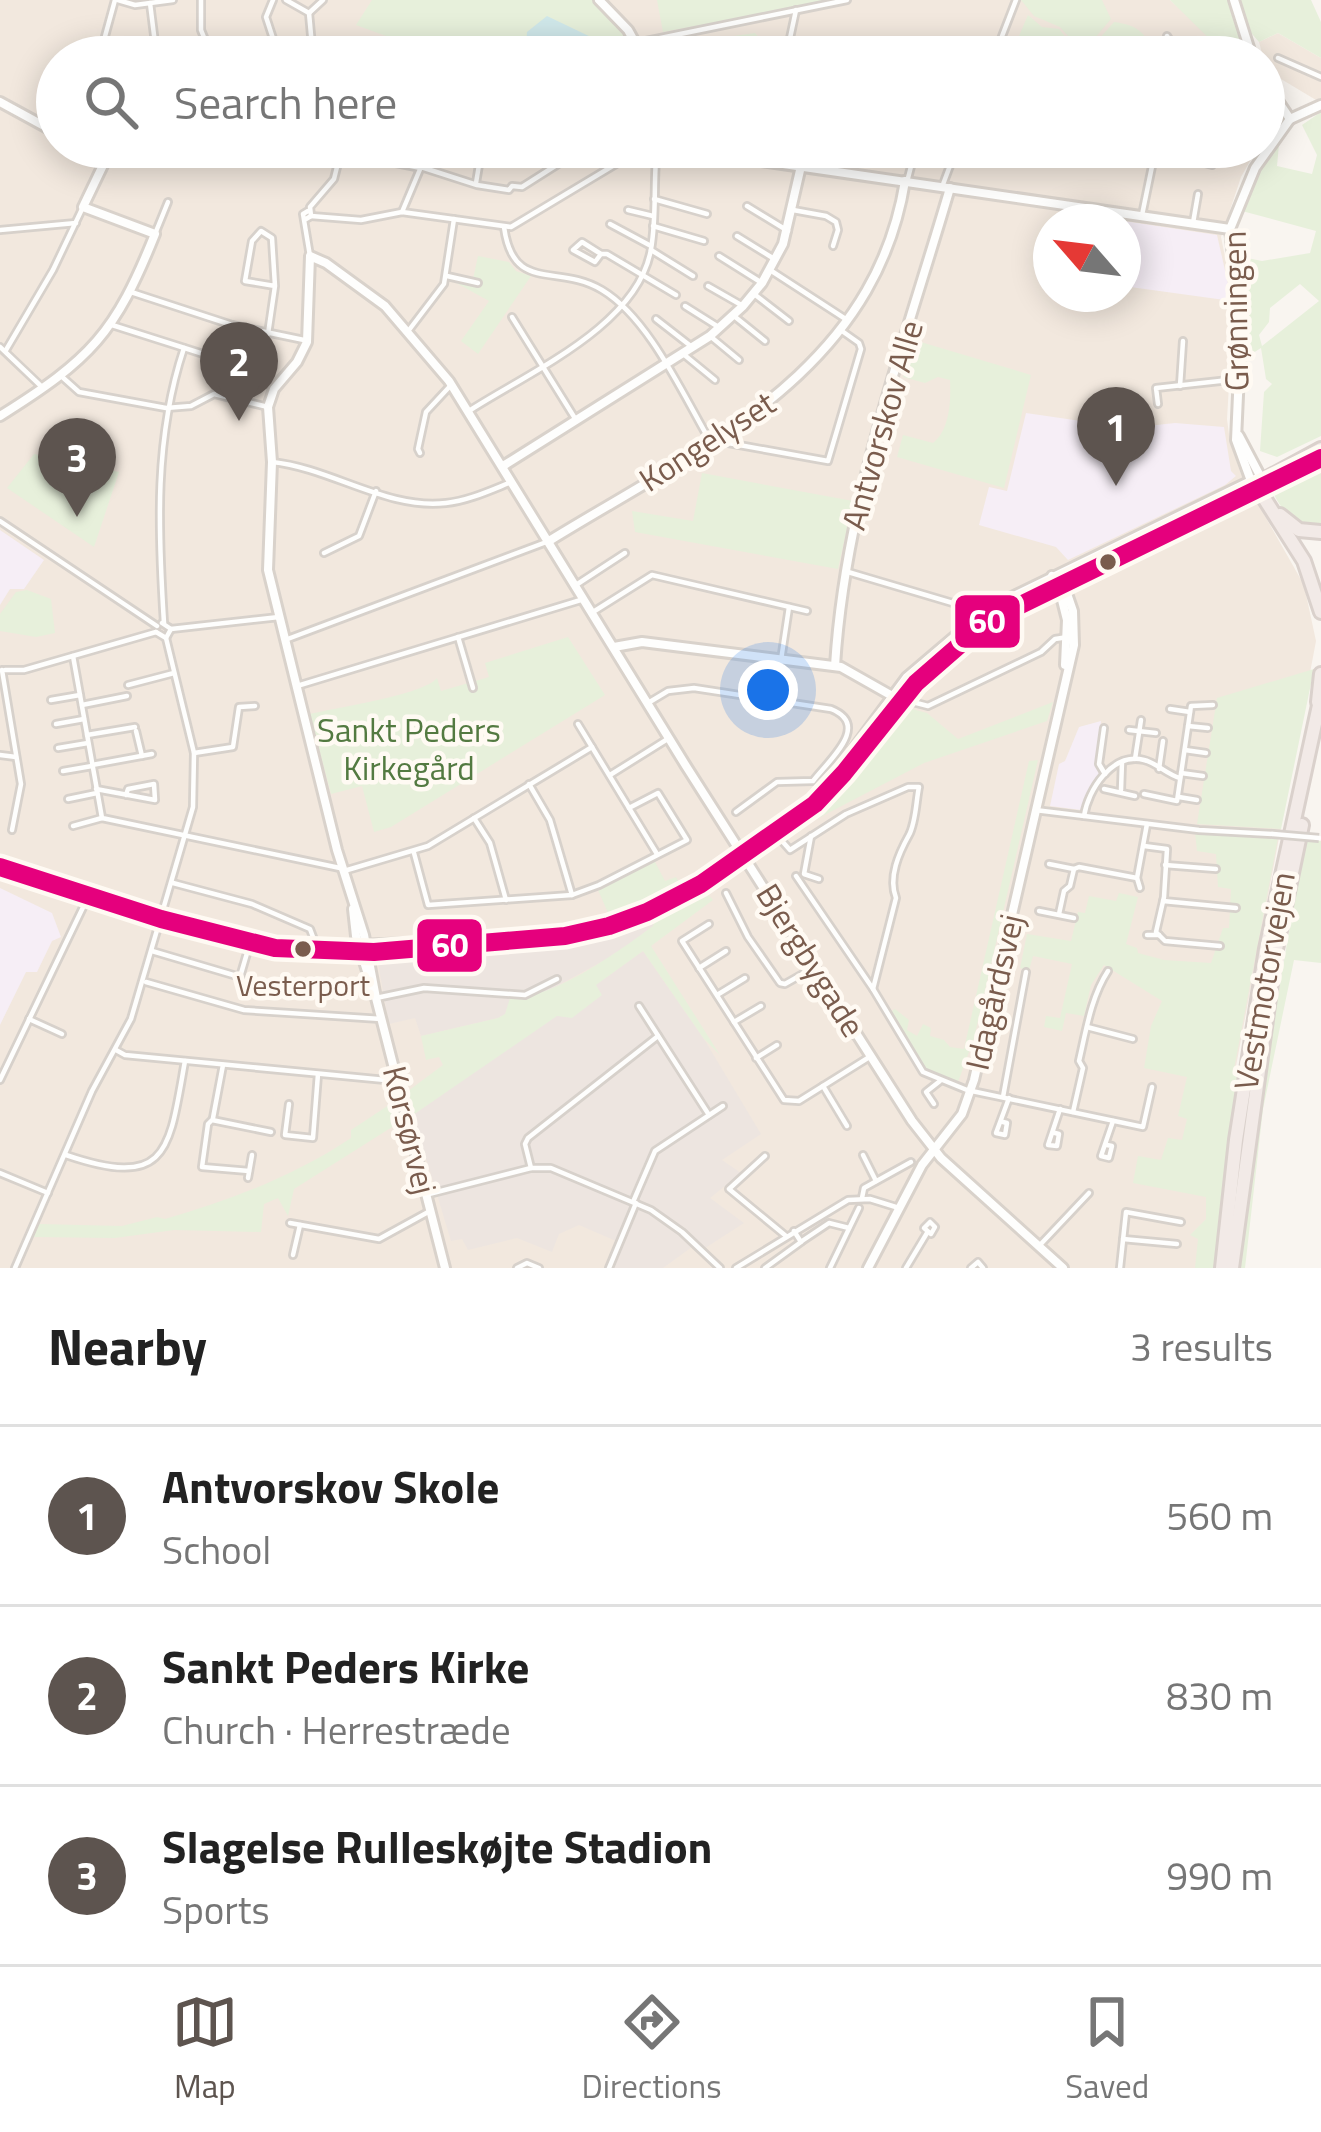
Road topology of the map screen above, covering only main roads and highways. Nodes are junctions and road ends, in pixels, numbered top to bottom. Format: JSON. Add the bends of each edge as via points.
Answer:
{"nodes":[{"id":1,"x":1321,"y":448,"type":"edge"},
{"id":2,"x":1259,"y":483,"type":"junction"},
{"id":3,"x":1321,"y":532,"type":"edge"},
{"id":4,"x":1321,"y":612,"type":"edge"},
{"id":5,"x":1321,"y":674,"type":"edge"},
{"id":6,"x":1321,"y":696,"type":"edge"},
{"id":7,"x":1318,"y":728,"type":"edge"},
{"id":8,"x":1227,"y":1268,"type":"edge"}],
"edges":[{"from":1,"to":2,"type":"highway"},
{"from":2,"to":3,"type":"highway","via":[[1286,522]]},
{"from":2,"to":4,"type":"highway","via":[[1304,561]]},
{"from":5,"to":7,"type":"highway"},
{"from":6,"to":7,"type":"highway","name":"Vestmotorvejen"},
{"from":7,"to":8,"type":"highway","name":"Vestmotorvejen","via":[[1267,949],[1236,1140]]}]}
